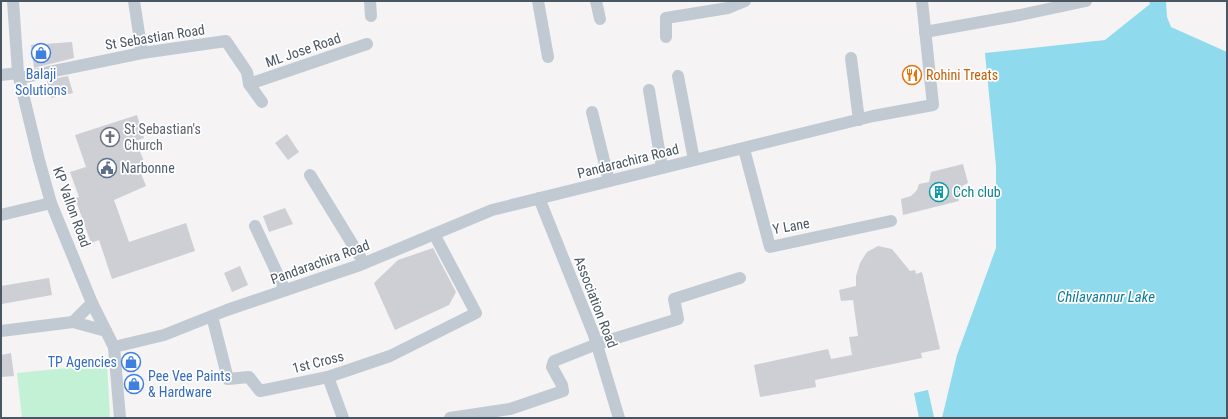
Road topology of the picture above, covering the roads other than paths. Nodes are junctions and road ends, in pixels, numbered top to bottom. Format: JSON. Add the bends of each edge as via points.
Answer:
{"nodes":[{"id":1,"x":14,"y":1,"type":"edge"},
{"id":2,"x":134,"y":1,"type":"edge"},
{"id":3,"x":370,"y":1,"type":"edge"},
{"id":4,"x":538,"y":1,"type":"edge"},
{"id":5,"x":596,"y":1,"type":"edge"},
{"id":6,"x":745,"y":1,"type":"edge"},
{"id":7,"x":922,"y":1,"type":"edge"},
{"id":8,"x":1086,"y":1,"type":"edge"},
{"id":9,"x":371,"y":16,"type":"dead end"},
{"id":10,"x":600,"y":19,"type":"dead end"},
{"id":11,"x":925,"y":32,"type":"junction"},
{"id":12,"x":666,"y":37,"type":"dead end"},
{"id":13,"x":367,"y":44,"type":"dead end"},
{"id":14,"x":142,"y":53,"type":"junction"},
{"id":15,"x":548,"y":57,"type":"dead end"},
{"id":16,"x":851,"y":58,"type":"dead end"},
{"id":17,"x":1,"y":75,"type":"edge"},
{"id":18,"x":19,"y":75,"type":"junction"},
{"id":19,"x":678,"y":76,"type":"dead end"},
{"id":20,"x":249,"y":84,"type":"junction"},
{"id":21,"x":649,"y":90,"type":"dead end"},
{"id":22,"x":262,"y":102,"type":"dead end"},
{"id":23,"x":592,"y":112,"type":"dead end"},
{"id":24,"x":858,"y":120,"type":"junction"},
{"id":25,"x":744,"y":149,"type":"junction"},
{"id":26,"x":694,"y":160,"type":"junction"},
{"id":27,"x":662,"y":168,"type":"junction"},
{"id":28,"x":310,"y":175,"type":"dead end"},
{"id":29,"x":609,"y":181,"type":"junction"},
{"id":30,"x":539,"y":198,"type":"junction"},
{"id":31,"x":51,"y":203,"type":"junction"},
{"id":32,"x":1,"y":215,"type":"edge"},
{"id":33,"x":891,"y":221,"type":"dead end"},
{"id":34,"x":255,"y":226,"type":"dead end"},
{"id":35,"x":434,"y":234,"type":"junction"},
{"id":36,"x":364,"y":263,"type":"junction"},
{"id":37,"x":740,"y":278,"type":"dead end"},
{"id":38,"x":285,"y":290,"type":"junction"},
{"id":39,"x":92,"y":303,"type":"junction"},
{"id":40,"x":212,"y":316,"type":"junction"},
{"id":41,"x":73,"y":322,"type":"junction"},
{"id":42,"x":1,"y":331,"type":"edge"},
{"id":43,"x":106,"y":331,"type":"junction"},
{"id":44,"x":597,"y":344,"type":"junction"},
{"id":45,"x":114,"y":346,"type":"junction"},
{"id":46,"x":328,"y":377,"type":"junction"},
{"id":47,"x":120,"y":418,"type":"edge"},
{"id":48,"x":343,"y":418,"type":"edge"},
{"id":49,"x":450,"y":418,"type":"edge"},
{"id":50,"x":619,"y":418,"type":"edge"}],
"edges":[{"from":1,"to":18,"type":"street","name":"KP Vallon Road"},
{"from":2,"to":14,"type":"street"},
{"from":3,"to":9,"type":"street"},
{"from":4,"to":15,"type":"street"},
{"from":5,"to":10,"type":"street"},
{"from":6,"to":12,"type":"street","via":[[728,8],[666,18]]},
{"from":7,"to":11,"type":"street"},
{"from":8,"to":11,"type":"street"},
{"from":11,"to":24,"type":"street","name":"Pandarachira Road","via":[[933,105]]},
{"from":13,"to":20,"type":"street","name":"ML Jose Road"},
{"from":14,"to":18,"type":"street","name":"St Sebastian Road"},
{"from":14,"to":20,"type":"street","name":"St Sebastian Road","via":[[226,41],[248,72]]},
{"from":16,"to":24,"type":"street"},
{"from":17,"to":18,"type":"street","name":"St Sebastian Road"},
{"from":18,"to":31,"type":"street","name":"KP Vallon Road"},
{"from":19,"to":26,"type":"street"},
{"from":20,"to":22,"type":"street","name":"St Sebastian Road"},
{"from":21,"to":27,"type":"street"},
{"from":23,"to":29,"type":"street"},
{"from":24,"to":25,"type":"street","name":"Pandarachira Road"},
{"from":25,"to":26,"type":"street","name":"Pandarachira Road"},
{"from":25,"to":33,"type":"street","name":"Y Lane","via":[[770,247]]},
{"from":26,"to":27,"type":"street","name":"Pandarachira Road"},
{"from":27,"to":29,"type":"street","name":"Pandarachira Road"},
{"from":28,"to":36,"type":"street"},
{"from":29,"to":30,"type":"street","name":"Pandarachira Road"},
{"from":30,"to":35,"type":"street","name":"Pandarachira Road","via":[[492,210]]},
{"from":30,"to":44,"type":"street","name":"Association Road"},
{"from":31,"to":32,"type":"street"},
{"from":31,"to":39,"type":"street","name":"KP Vallon Road"},
{"from":34,"to":38,"type":"street"},
{"from":35,"to":36,"type":"street","name":"Pandarachira Road"},
{"from":35,"to":46,"type":"street","name":"1st Cross","via":[[476,313],[390,356]]},
{"from":36,"to":38,"type":"street","name":"Pandarachira Road"},
{"from":37,"to":44,"type":"street","via":[[674,299],[678,319]]},
{"from":38,"to":40,"type":"street","name":"Pandarachira Road"},
{"from":39,"to":41,"type":"street"},
{"from":39,"to":43,"type":"street","name":"KP Vallon Road"},
{"from":40,"to":45,"type":"street","name":"Pandarachira Road","via":[[164,335]]},
{"from":40,"to":46,"type":"street","name":"1st Cross","via":[[228,379],[249,377],[260,390]]},
{"from":41,"to":42,"type":"street"},
{"from":41,"to":43,"type":"street"},
{"from":43,"to":45,"type":"street","name":"KP Vallon Road"},
{"from":44,"to":49,"type":"street","via":[[554,361],[552,367],[562,385],[562,391],[510,409]]},
{"from":44,"to":50,"type":"street","name":"Association Road"},
{"from":45,"to":47,"type":"street","name":"KP Vallon Road"},
{"from":46,"to":48,"type":"street"}]}
